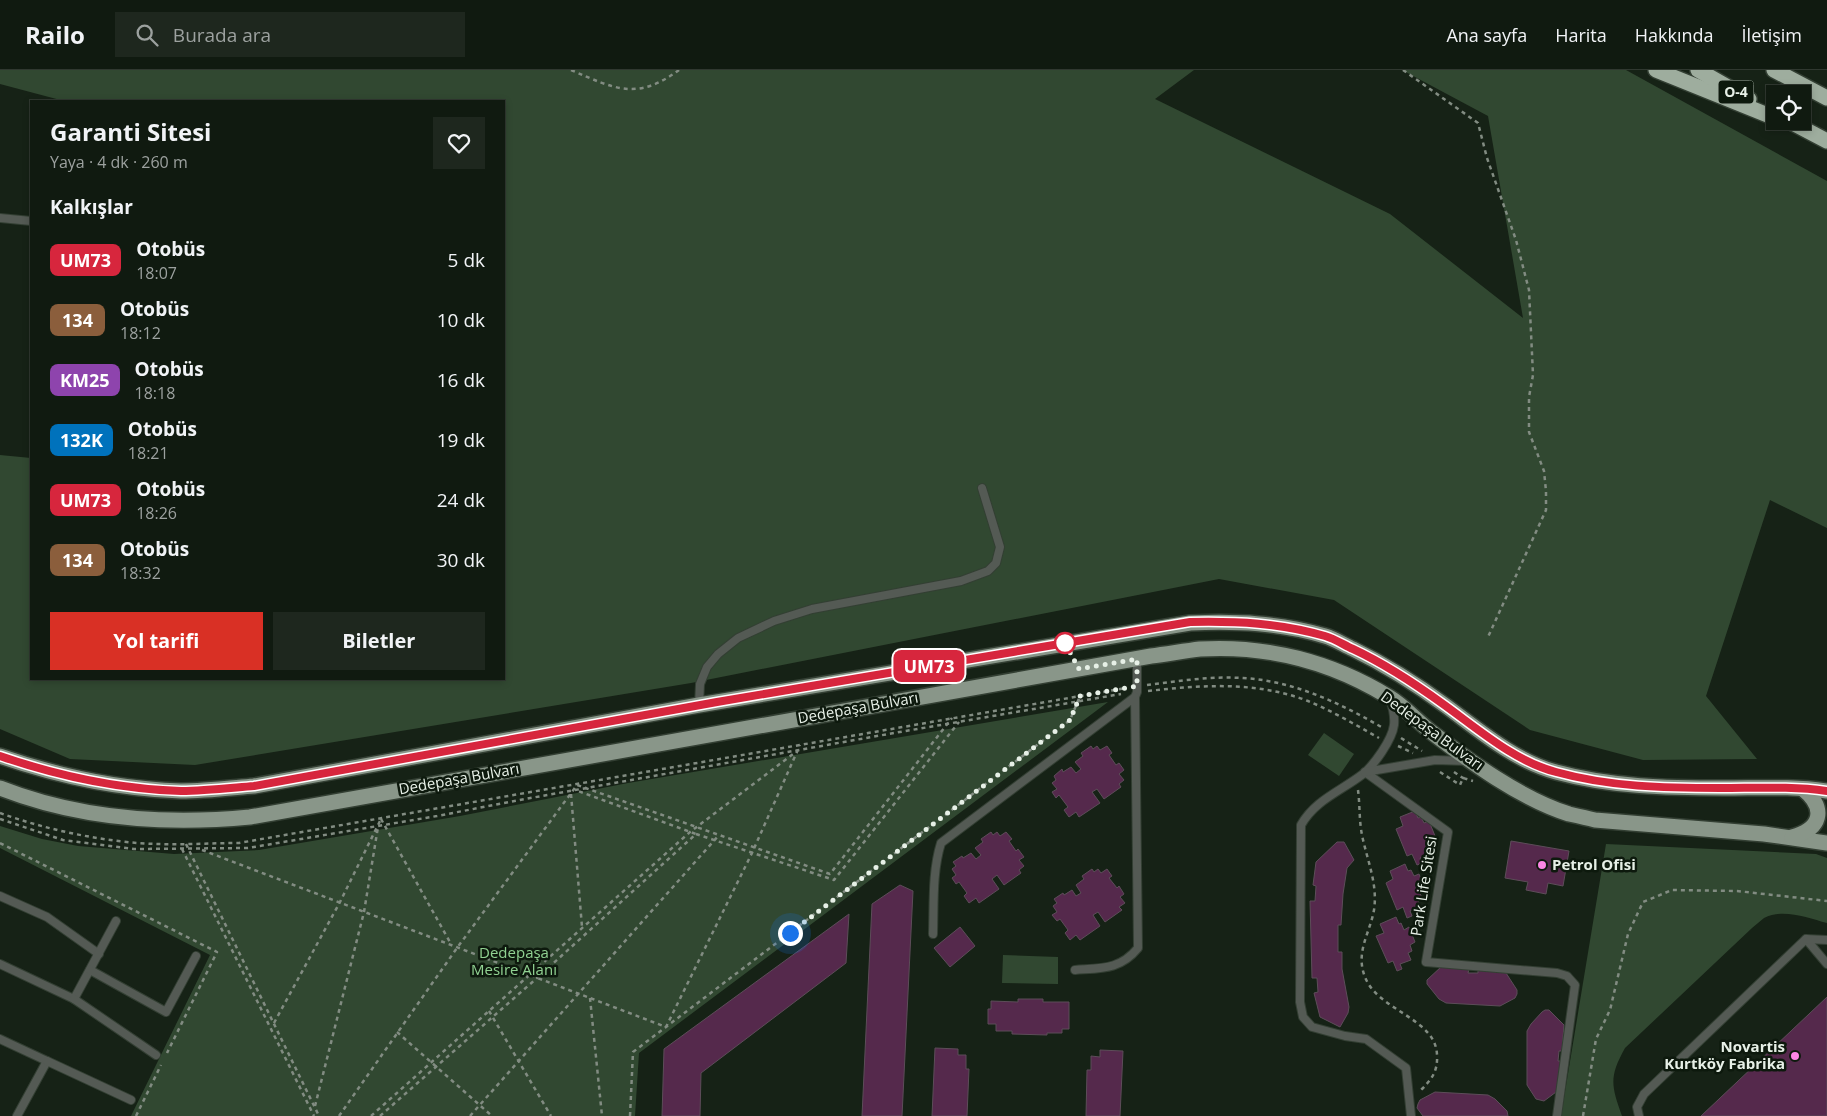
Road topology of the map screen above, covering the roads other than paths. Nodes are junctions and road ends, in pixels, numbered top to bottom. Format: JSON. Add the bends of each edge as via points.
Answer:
{"nodes":[{"id":1,"x":1656,"y":70,"type":"edge"},
{"id":2,"x":1698,"y":70,"type":"edge"},
{"id":3,"x":1774,"y":70,"type":"edge"},
{"id":4,"x":1827,"y":98,"type":"edge"},
{"id":5,"x":1766,"y":108,"type":"edge"},
{"id":6,"x":1766,"y":114,"type":"edge"},
{"id":7,"x":1805,"y":130,"type":"edge"},
{"id":8,"x":1827,"y":141,"type":"edge"},
{"id":9,"x":0,"y":218,"type":"edge"},
{"id":10,"x":30,"y":221,"type":"edge"},
{"id":11,"x":982,"y":488,"type":"dead end"},
{"id":12,"x":1137,"y":659,"type":"junction"},
{"id":13,"x":1136,"y":692,"type":"junction"},
{"id":14,"x":1390,"y":697,"type":"junction"},
{"id":15,"x":699,"y":705,"type":"junction"},
{"id":16,"x":0,"y":756,"type":"edge"},
{"id":17,"x":1470,"y":761,"type":"junction"},
{"id":18,"x":1365,"y":772,"type":"junction"},
{"id":19,"x":0,"y":788,"type":"edge"},
{"id":20,"x":1802,"y":789,"type":"junction"},
{"id":21,"x":1827,"y":791,"type":"edge"},
{"id":22,"x":1790,"y":838,"type":"junction"},
{"id":23,"x":1827,"y":843,"type":"edge"},
{"id":24,"x":0,"y":896,"type":"edge"},
{"id":25,"x":116,"y":921,"type":"dead end"},
{"id":26,"x":933,"y":934,"type":"dead end"},
{"id":27,"x":1806,"y":939,"type":"junction"},
{"id":28,"x":1827,"y":940,"type":"edge"},
{"id":29,"x":99,"y":954,"type":"junction"},
{"id":30,"x":196,"y":956,"type":"dead end"},
{"id":31,"x":0,"y":964,"type":"edge"},
{"id":32,"x":1827,"y":964,"type":"edge"},
{"id":33,"x":90,"y":970,"type":"junction"},
{"id":34,"x":1075,"y":970,"type":"dead end"},
{"id":35,"x":74,"y":999,"type":"junction"},
{"id":36,"x":0,"y":1040,"type":"edge"},
{"id":37,"x":156,"y":1055,"type":"dead end"},
{"id":38,"x":47,"y":1060,"type":"junction"},
{"id":39,"x":131,"y":1100,"type":"dead end"},
{"id":40,"x":17,"y":1116,"type":"edge"},
{"id":41,"x":1411,"y":1116,"type":"edge"},
{"id":42,"x":1557,"y":1116,"type":"edge"},
{"id":43,"x":1639,"y":1116,"type":"edge"}],
"edges":[{"from":1,"to":6,"type":"highway"},
{"from":2,"to":5,"type":"highway","number":"O-4"},
{"from":3,"to":4,"type":"highway"},
{"from":7,"to":8,"type":"highway"},
{"from":9,"to":10,"type":"lane"},
{"from":11,"to":15,"type":"lane","via":[[1000,547],[996,563],[988,571],[961,581],[812,609],[756,629],[738,638],[707,667],[700,684]]},
{"from":12,"to":13,"type":"lane"},
{"from":12,"to":14,"type":"main road","name":"Dedepaşa Bulvarı","via":[[1200,650],[1246,649],[1296,656],[1341,672]]},
{"from":12,"to":19,"type":"main road","name":"Dedepaşa Bulvarı","via":[[250,817],[212,820],[133,818],[52,804]]},
{"from":13,"to":26,"type":"lane","via":[[940,843],[936,856]]},
{"from":13,"to":34,"type":"lane","via":[[1138,948],[1111,968]]},
{"from":14,"to":17,"type":"main road","name":"Dedepaşa Bulvarı"},
{"from":14,"to":18,"type":"lane","via":[[1394,727],[1387,743]]},
{"from":15,"to":16,"type":"main road","name":"Dedepaşa Bulvarı","via":[[217,790],[182,791],[119,785],[55,773]]},
{"from":15,"to":20,"type":"main road","name":"Dedepaşa Bulvarı","via":[[1190,622],[1253,622],[1327,637],[1364,654],[1396,671],[1493,741],[1526,761],[1555,772],[1624,785],[1664,788]]},
{"from":17,"to":18,"type":"lane","via":[[1435,760]]},
{"from":17,"to":22,"type":"main road","name":"Dedepaşa Bulvarı","via":[[1525,794],[1570,814],[1595,820]]},
{"from":18,"to":41,"type":"lane","via":[[1314,807],[1301,825],[1300,1002],[1303,1017],[1312,1027],[1366,1039],[1406,1068]]},
{"from":18,"to":42,"type":"lane","name":"Park Life Sitesi","via":[[1448,832],[1426,962],[1557,973],[1567,976],[1576,985]]},
{"from":20,"to":21,"type":"main road","name":"Dedepaşa Bulvarı"},
{"from":20,"to":22,"type":"main road","via":[[1818,806],[1817,820],[1808,831]]},
{"from":22,"to":23,"type":"main road","name":"Dedepaşa Bulvarı"},
{"from":24,"to":29,"type":"lane","via":[[47,917]]},
{"from":25,"to":29,"type":"lane"},
{"from":27,"to":28,"type":"lane"},
{"from":27,"to":32,"type":"lane"},
{"from":27,"to":43,"type":"lane","via":[[1644,1094],[1637,1107]]},
{"from":29,"to":33,"type":"lane"},
{"from":30,"to":33,"type":"lane","via":[[166,1012]]},
{"from":31,"to":35,"type":"lane"},
{"from":33,"to":35,"type":"lane"},
{"from":35,"to":37,"type":"lane"},
{"from":36,"to":38,"type":"lane"},
{"from":38,"to":39,"type":"lane"},
{"from":38,"to":40,"type":"lane"}]}
